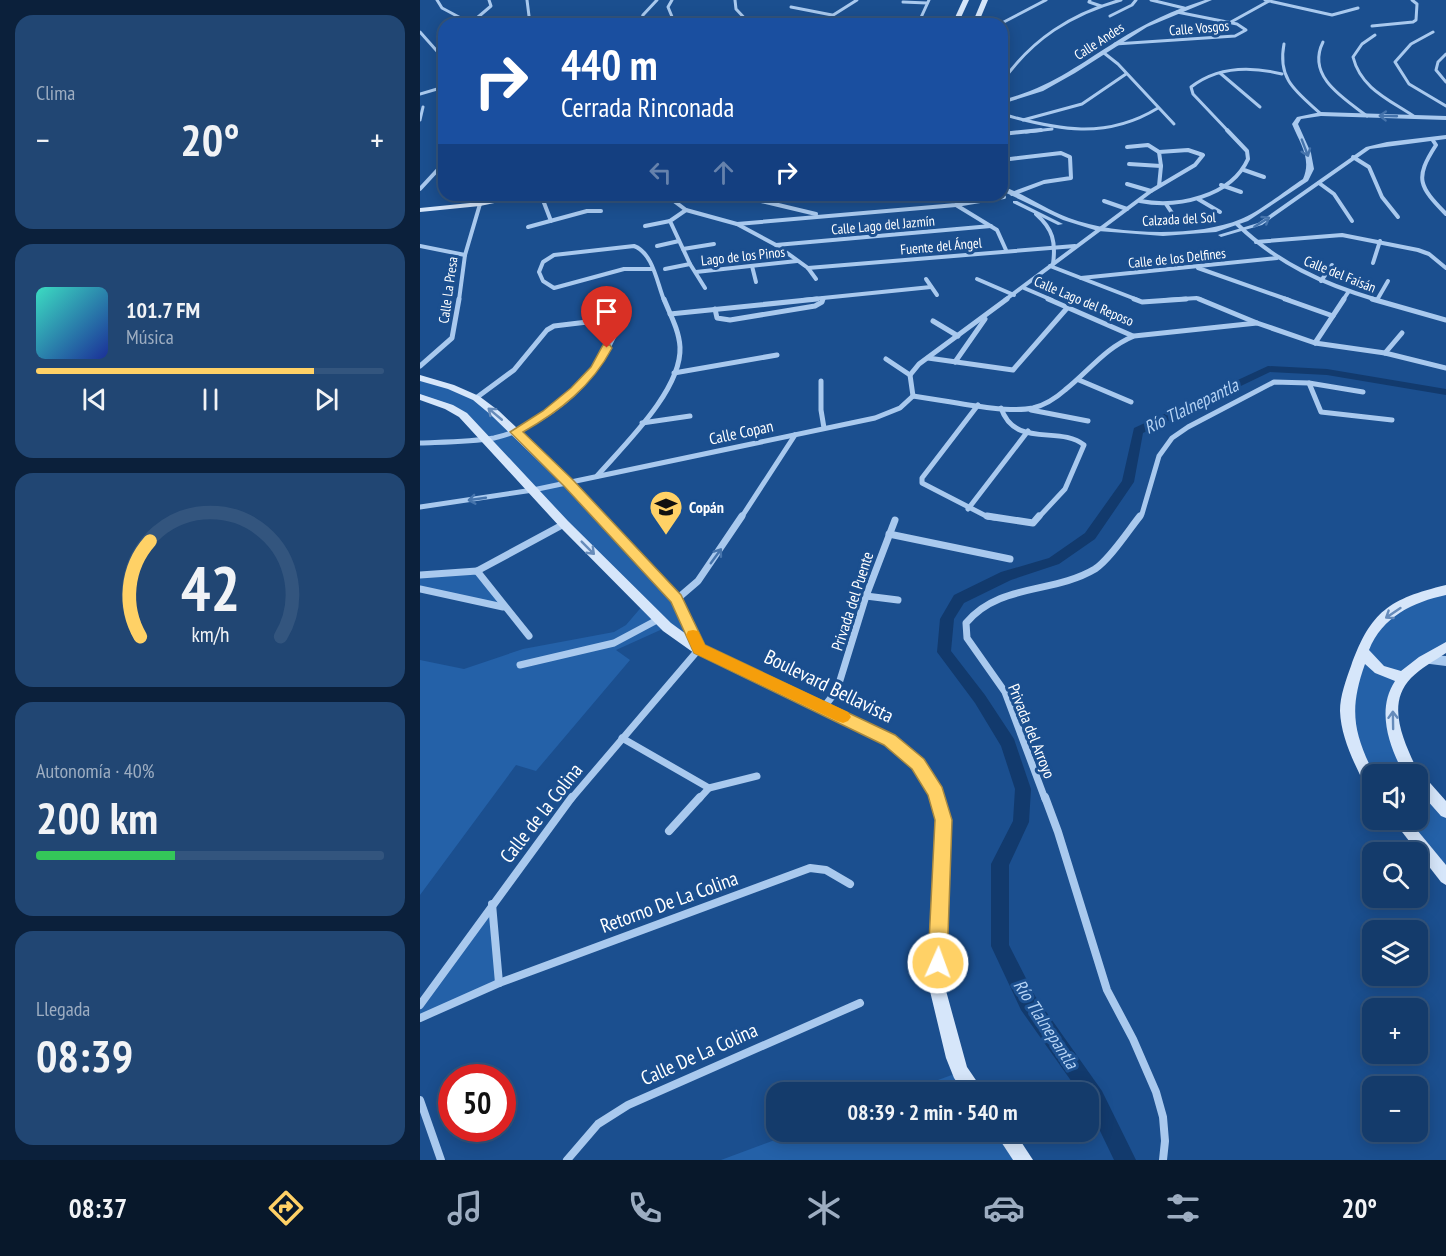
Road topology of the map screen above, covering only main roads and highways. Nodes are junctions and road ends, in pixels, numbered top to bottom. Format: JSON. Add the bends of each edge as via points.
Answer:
{"nodes":[{"id":1,"x":966,"y":0,"type":"edge"},
{"id":2,"x":985,"y":0,"type":"edge"},
{"id":3,"x":958,"y":18,"type":"edge"},
{"id":4,"x":978,"y":18,"type":"edge"},
{"id":5,"x":446,"y":201,"type":"edge"},
{"id":6,"x":496,"y":201,"type":"edge"},
{"id":7,"x":420,"y":204,"type":"edge"},
{"id":8,"x":420,"y":210,"type":"edge"},
{"id":9,"x":420,"y":378,"type":"edge"},
{"id":10,"x":420,"y":397,"type":"edge"},
{"id":11,"x":1446,"y":590,"type":"edge"},
{"id":12,"x":1446,"y":647,"type":"edge"},
{"id":13,"x":699,"y":649,"type":"junction"},
{"id":14,"x":1363,"y":650,"type":"junction"},
{"id":15,"x":1404,"y":677,"type":"junction"},
{"id":16,"x":1362,"y":764,"type":"edge"},
{"id":17,"x":1407,"y":764,"type":"edge"},
{"id":18,"x":1428,"y":791,"type":"edge"},
{"id":19,"x":1446,"y":811,"type":"edge"},
{"id":20,"x":1408,"y":830,"type":"edge"},
{"id":21,"x":1446,"y":877,"type":"edge"},
{"id":22,"x":968,"y":1082,"type":"edge"},
{"id":23,"x":1011,"y":1142,"type":"edge"},
{"id":24,"x":1024,"y":1160,"type":"edge"}],
"edges":[{"from":1,"to":3,"type":"main road"},
{"from":2,"to":4,"type":"main road"},
{"from":5,"to":7,"type":"main road"},
{"from":6,"to":8,"type":"main road"},
{"from":13,"to":9,"type":"main road","one_way":true,"via":[[676,599],[568,483],[476,398]]},
{"from":10,"to":13,"type":"main road","name":"Boulevard Bellavista","one_way":true,"via":[[463,416],[659,619]]},
{"from":11,"to":14,"type":"main road","one_way":true,"via":[[1422,596],[1388,615],[1374,627]]},
{"from":12,"to":15,"type":"main road"},
{"from":13,"to":22,"type":"main road","name":"Boulevard Bellavista","via":[[890,740],[918,764],[936,792],[944,820],[937,987],[955,1058]]},
{"from":14,"to":15,"type":"main road","via":[[1378,670]]},
{"from":14,"to":16,"type":"main road","via":[[1347,708],[1351,736]]},
{"from":17,"to":15,"type":"main road","one_way":true,"via":[[1392,727],[1397,692]]},
{"from":18,"to":19,"type":"main road"},
{"from":20,"to":21,"type":"main road"},
{"from":23,"to":24,"type":"main road"}]}
